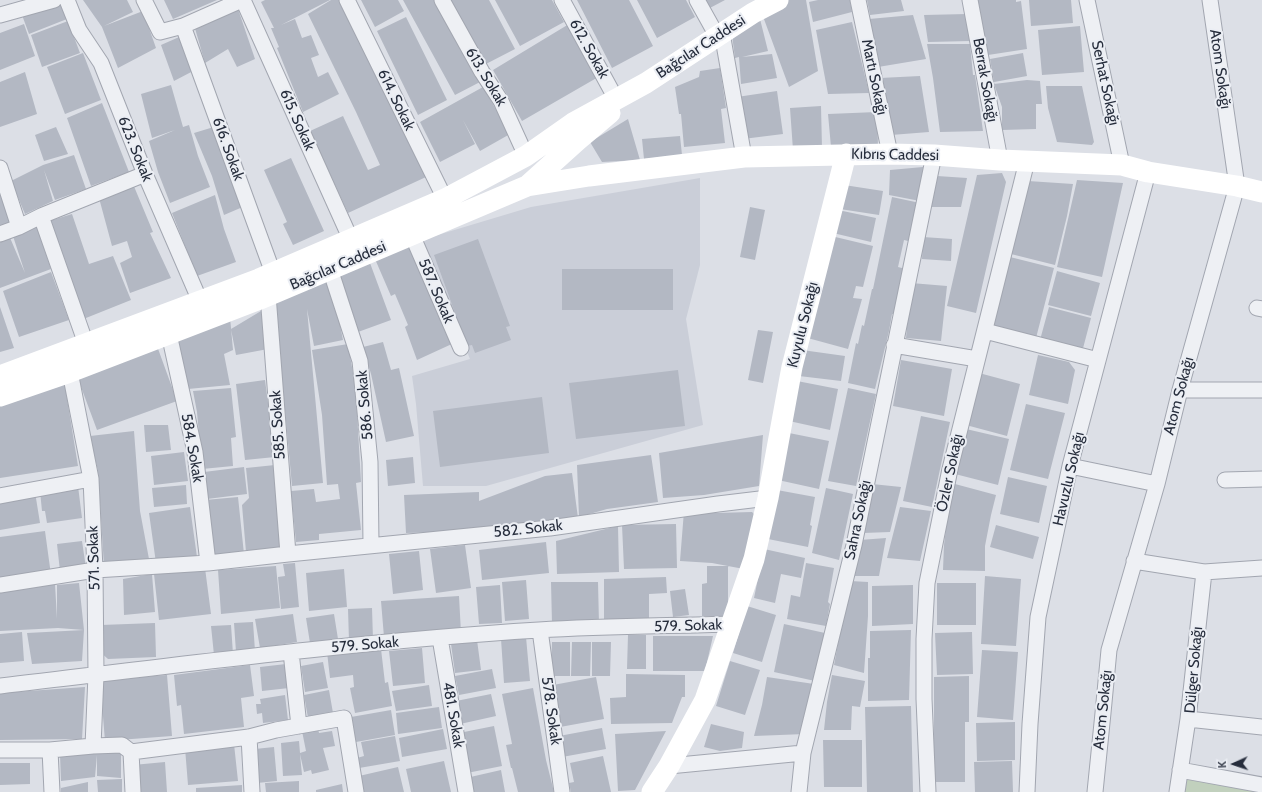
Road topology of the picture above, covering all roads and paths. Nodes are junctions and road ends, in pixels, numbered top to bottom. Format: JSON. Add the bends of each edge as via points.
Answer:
{"nodes":[{"id":1,"x":54,"y":0,"type":"edge"},
{"id":2,"x":67,"y":0,"type":"edge"},
{"id":3,"x":144,"y":0,"type":"edge"},
{"id":4,"x":242,"y":0,"type":"edge"},
{"id":5,"x":347,"y":0,"type":"edge"},
{"id":6,"x":442,"y":0,"type":"edge"},
{"id":7,"x":562,"y":0,"type":"edge"},
{"id":8,"x":697,"y":0,"type":"edge"},
{"id":9,"x":858,"y":0,"type":"edge"},
{"id":10,"x":970,"y":0,"type":"edge"},
{"id":11,"x":1087,"y":0,"type":"edge"},
{"id":12,"x":1210,"y":0,"type":"edge"},
{"id":13,"x":770,"y":2,"type":"edge"},
{"id":14,"x":0,"y":15,"type":"edge"},
{"id":15,"x":183,"y":26,"type":"junction"},
{"id":16,"x":719,"y":35,"type":"junction"},
{"id":17,"x":646,"y":82,"type":"junction"},
{"id":18,"x":616,"y":99,"type":"junction"},
{"id":19,"x":846,"y":154,"type":"junction"},
{"id":20,"x":890,"y":154,"type":"junction"},
{"id":21,"x":934,"y":155,"type":"junction"},
{"id":22,"x":526,"y":156,"type":"junction"},
{"id":23,"x":744,"y":157,"type":"junction"},
{"id":24,"x":1000,"y":160,"type":"junction"},
{"id":25,"x":1027,"y":161,"type":"junction"},
{"id":26,"x":1122,"y":165,"type":"junction"},
{"id":27,"x":0,"y":168,"type":"edge"},
{"id":28,"x":1148,"y":172,"type":"junction"},
{"id":29,"x":145,"y":174,"type":"junction"},
{"id":30,"x":527,"y":186,"type":"junction"},
{"id":31,"x":1237,"y":186,"type":"junction"},
{"id":32,"x":1262,"y":192,"type":"edge"},
{"id":33,"x":445,"y":200,"type":"junction"},
{"id":34,"x":41,"y":216,"type":"junction"},
{"id":35,"x":19,"y":227,"type":"junction"},
{"id":36,"x":0,"y":234,"type":"edge"},
{"id":37,"x":412,"y":235,"type":"junction"},
{"id":38,"x":351,"y":240,"type":"junction"},
{"id":39,"x":330,"y":269,"type":"junction"},
{"id":40,"x":273,"y":272,"type":"junction"},
{"id":41,"x":268,"y":295,"type":"junction"},
{"id":42,"x":200,"y":301,"type":"junction"},
{"id":43,"x":984,"y":331,"type":"junction"},
{"id":44,"x":169,"y":334,"type":"junction"},
{"id":45,"x":86,"y":344,"type":"junction"},
{"id":46,"x":894,"y":345,"type":"junction"},
{"id":47,"x":461,"y":348,"type":"dead end"},
{"id":48,"x":977,"y":359,"type":"junction"},
{"id":49,"x":1098,"y":360,"type":"junction"},
{"id":50,"x":70,"y":372,"type":"junction"},
{"id":51,"x":0,"y":376,"type":"edge"},
{"id":52,"x":1180,"y":390,"type":"junction"},
{"id":53,"x":1262,"y":390,"type":"edge"},
{"id":54,"x":0,"y":396,"type":"edge"},
{"id":55,"x":1070,"y":466,"type":"junction"},
{"id":56,"x":91,"y":479,"type":"junction"},
{"id":57,"x":1262,"y":479,"type":"edge"},
{"id":58,"x":1225,"y":480,"type":"dead end"},
{"id":59,"x":1157,"y":484,"type":"junction"},
{"id":60,"x":0,"y":496,"type":"edge"},
{"id":61,"x":768,"y":498,"type":"junction"},
{"id":62,"x":371,"y":545,"type":"junction"},
{"id":63,"x":288,"y":554,"type":"junction"},
{"id":64,"x":1134,"y":562,"type":"junction"},
{"id":65,"x":208,"y":563,"type":"junction"},
{"id":66,"x":1262,"y":568,"type":"edge"},
{"id":67,"x":95,"y":570,"type":"junction"},
{"id":68,"x":1204,"y":572,"type":"junction"},
{"id":69,"x":0,"y":585,"type":"edge"},
{"id":70,"x":731,"y":624,"type":"junction"},
{"id":71,"x":540,"y":630,"type":"junction"},
{"id":72,"x":440,"y":638,"type":"junction"},
{"id":73,"x":291,"y":652,"type":"junction"},
{"id":74,"x":96,"y":675,"type":"junction"},
{"id":75,"x":0,"y":686,"type":"edge"},
{"id":76,"x":1188,"y":720,"type":"junction"},
{"id":77,"x":299,"y":726,"type":"junction"},
{"id":78,"x":1262,"y":727,"type":"edge"},
{"id":79,"x":249,"y":737,"type":"junction"},
{"id":80,"x":93,"y":746,"type":"junction"},
{"id":81,"x":0,"y":750,"type":"edge"},
{"id":82,"x":50,"y":750,"type":"junction"},
{"id":83,"x":131,"y":752,"type":"junction"},
{"id":84,"x":803,"y":752,"type":"junction"},
{"id":85,"x":669,"y":766,"type":"junction"},
{"id":86,"x":1180,"y":770,"type":"junction"},
{"id":87,"x":1262,"y":785,"type":"edge"},
{"id":88,"x":52,"y":792,"type":"edge"},
{"id":89,"x":134,"y":792,"type":"edge"},
{"id":90,"x":252,"y":792,"type":"edge"},
{"id":91,"x":356,"y":792,"type":"edge"},
{"id":92,"x":466,"y":792,"type":"edge"},
{"id":93,"x":562,"y":792,"type":"edge"},
{"id":94,"x":652,"y":792,"type":"edge"},
{"id":95,"x":799,"y":792,"type":"edge"},
{"id":96,"x":928,"y":792,"type":"edge"},
{"id":97,"x":1027,"y":792,"type":"edge"},
{"id":98,"x":1095,"y":792,"type":"edge"},
{"id":99,"x":1177,"y":792,"type":"edge"}],
"edges":[{"from":1,"to":14,"type":"street"},
{"from":2,"to":29,"type":"street","name":"623. Sokak","via":[[79,30],[101,63]]},
{"from":3,"to":15,"type":"street","via":[[160,32]]},
{"from":4,"to":15,"type":"street"},
{"from":4,"to":38,"type":"street","name":"615. Sokak"},
{"from":5,"to":33,"type":"street","name":"614. Sokak"},
{"from":6,"to":22,"type":"street","name":"613. Sokak","via":[[501,101]]},
{"from":7,"to":18,"type":"street","name":"612. Sokak"},
{"from":8,"to":16,"type":"street"},
{"from":9,"to":20,"type":"street","name":"Martı Sokağı"},
{"from":10,"to":24,"type":"street","name":"Berrak Sokağı"},
{"from":11,"to":26,"type":"street","name":"Serhat Sokağı"},
{"from":12,"to":31,"type":"street","name":"Atom Sokağı"},
{"from":13,"to":16,"type":"main road","name":"Bağcılar Caddesi"},
{"from":15,"to":40,"type":"street","name":"616. Sokak"},
{"from":16,"to":17,"type":"main road","name":"Bağcılar Caddesi"},
{"from":16,"to":23,"type":"street"},
{"from":17,"to":18,"type":"main road","name":"Bağcılar Caddesi"},
{"from":17,"to":30,"type":"main road","name":"Bağcılar Caddesi"},
{"from":18,"to":22,"type":"main road","name":"Bağcılar Caddesi","via":[[573,123]]},
{"from":19,"to":20,"type":"main road","name":"Kıbrıs Caddesi"},
{"from":19,"to":23,"type":"main road","name":"Kıbrıs Caddesi"},
{"from":19,"to":61,"type":"main road","name":"Kuyulu Sokağı","via":[[792,367]]},
{"from":20,"to":21,"type":"main road","name":"Kıbrıs Caddesi"},
{"from":21,"to":24,"type":"main road","name":"Kıbrıs Caddesi"},
{"from":21,"to":46,"type":"street","name":"Sahra Sokağı"},
{"from":22,"to":33,"type":"main road","name":"Bağcılar Caddesi"},
{"from":23,"to":30,"type":"main road","name":"Kıbrıs Caddesi"},
{"from":24,"to":25,"type":"main road","name":"Kıbrıs Caddesi"},
{"from":25,"to":26,"type":"main road","name":"Kıbrıs Caddesi"},
{"from":25,"to":43,"type":"street","name":"Özler Sokağı"},
{"from":26,"to":28,"type":"main road","name":"Kıbrıs Caddesi"},
{"from":27,"to":35,"type":"street"},
{"from":28,"to":31,"type":"main road","name":"Kıbrıs Caddesi"},
{"from":28,"to":49,"type":"street","name":"Havuzlu Sokağı"},
{"from":29,"to":34,"type":"street"},
{"from":29,"to":42,"type":"street","name":"623. Sokak"},
{"from":30,"to":37,"type":"main road","name":"Bağcılar Caddesi"},
{"from":31,"to":32,"type":"main road","name":"Kıbrıs Caddesi"},
{"from":31,"to":52,"type":"street","name":"Atom Sokağı"},
{"from":33,"to":38,"type":"main road","name":"Bağcılar Caddesi"},
{"from":34,"to":35,"type":"street"},
{"from":34,"to":45,"type":"street"},
{"from":35,"to":36,"type":"street"},
{"from":37,"to":39,"type":"main road","name":"Bağcılar Caddesi"},
{"from":37,"to":47,"type":"street","name":"587. Sokak"},
{"from":38,"to":40,"type":"main road","name":"Bağcılar Caddesi"},
{"from":39,"to":41,"type":"main road","name":"Bağcılar Caddesi"},
{"from":39,"to":62,"type":"street","name":"586. Sokak","via":[[360,361],[370,462]]},
{"from":40,"to":42,"type":"main road","name":"Bağcılar Caddesi"},
{"from":41,"to":44,"type":"main road","name":"Bağcılar Caddesi"},
{"from":41,"to":63,"type":"street","name":"585. Sokak"},
{"from":42,"to":45,"type":"main road","name":"Bağcılar Caddesi"},
{"from":43,"to":48,"type":"street","name":"Özler Sokağı"},
{"from":43,"to":49,"type":"street"},
{"from":44,"to":50,"type":"main road","name":"Bağcılar Caddesi"},
{"from":44,"to":65,"type":"street","name":"584. Sokak","via":[[195,452]]},
{"from":45,"to":51,"type":"main road","name":"Bağcılar Caddesi"},
{"from":46,"to":48,"type":"street"},
{"from":46,"to":84,"type":"street","name":"Sahra Sokağı","via":[[854,545]]},
{"from":48,"to":96,"type":"street","name":"Özler Sokağı","via":[[950,469],[927,583],[924,699]]},
{"from":49,"to":55,"type":"street","name":"Havuzlu Sokağı"},
{"from":50,"to":54,"type":"main road","name":"Bağcılar Caddesi"},
{"from":50,"to":56,"type":"street","name":"571. Sokak"},
{"from":52,"to":53,"type":"street"},
{"from":52,"to":59,"type":"street","name":"Atom Sokağı"},
{"from":55,"to":59,"type":"street"},
{"from":55,"to":97,"type":"street","name":"Havuzlu Sokağı","via":[[1038,617]]},
{"from":56,"to":60,"type":"street"},
{"from":56,"to":67,"type":"street","name":"571. Sokak"},
{"from":57,"to":58,"type":"street"},
{"from":59,"to":64,"type":"street","name":"Atom Sokağı"},
{"from":61,"to":62,"type":"street","name":"582. Sokak","via":[[550,528]]},
{"from":61,"to":70,"type":"main road","name":"Kuyulu Sokağı","via":[[754,559]]},
{"from":62,"to":63,"type":"street","name":"582. Sokak"},
{"from":63,"to":65,"type":"street","name":"582. Sokak"},
{"from":64,"to":68,"type":"street"},
{"from":64,"to":98,"type":"street","name":"Atom Sokağı","via":[[1109,650]]},
{"from":65,"to":67,"type":"street","name":"582. Sokak"},
{"from":66,"to":68,"type":"street"},
{"from":67,"to":69,"type":"street","name":"582. Sokak"},
{"from":67,"to":74,"type":"street","name":"571. Sokak"},
{"from":68,"to":76,"type":"street","name":"Dülger Sokağı"},
{"from":70,"to":71,"type":"street","name":"579. Sokak"},
{"from":70,"to":85,"type":"main road","name":"Kuyulu Sokağı","via":[[705,700]]},
{"from":71,"to":72,"type":"street","name":"579. Sokak"},
{"from":71,"to":93,"type":"street","name":"578. Sokak"},
{"from":72,"to":73,"type":"street","name":"579. Sokak"},
{"from":72,"to":92,"type":"street","name":"481. Sokak"},
{"from":73,"to":74,"type":"street","name":"579. Sokak"},
{"from":73,"to":77,"type":"street"},
{"from":74,"to":75,"type":"street","name":"579. Sokak"},
{"from":74,"to":80,"type":"street","name":"571. Sokak"},
{"from":76,"to":78,"type":"street","name":"Dülger Sokağı"},
{"from":76,"to":86,"type":"street"},
{"from":77,"to":79,"type":"street"},
{"from":77,"to":91,"type":"street","via":[[344,718]]},
{"from":79,"to":83,"type":"street"},
{"from":79,"to":90,"type":"street"},
{"from":80,"to":82,"type":"street"},
{"from":80,"to":83,"type":"street","via":[[122,746]]},
{"from":81,"to":82,"type":"street"},
{"from":82,"to":88,"type":"street"},
{"from":83,"to":89,"type":"street"},
{"from":84,"to":85,"type":"street"},
{"from":84,"to":95,"type":"street","name":"Sahra Sokağı"},
{"from":85,"to":94,"type":"main road","name":"Kuyulu Sokağı"},
{"from":86,"to":87,"type":"street"},
{"from":86,"to":99,"type":"street"}]}
